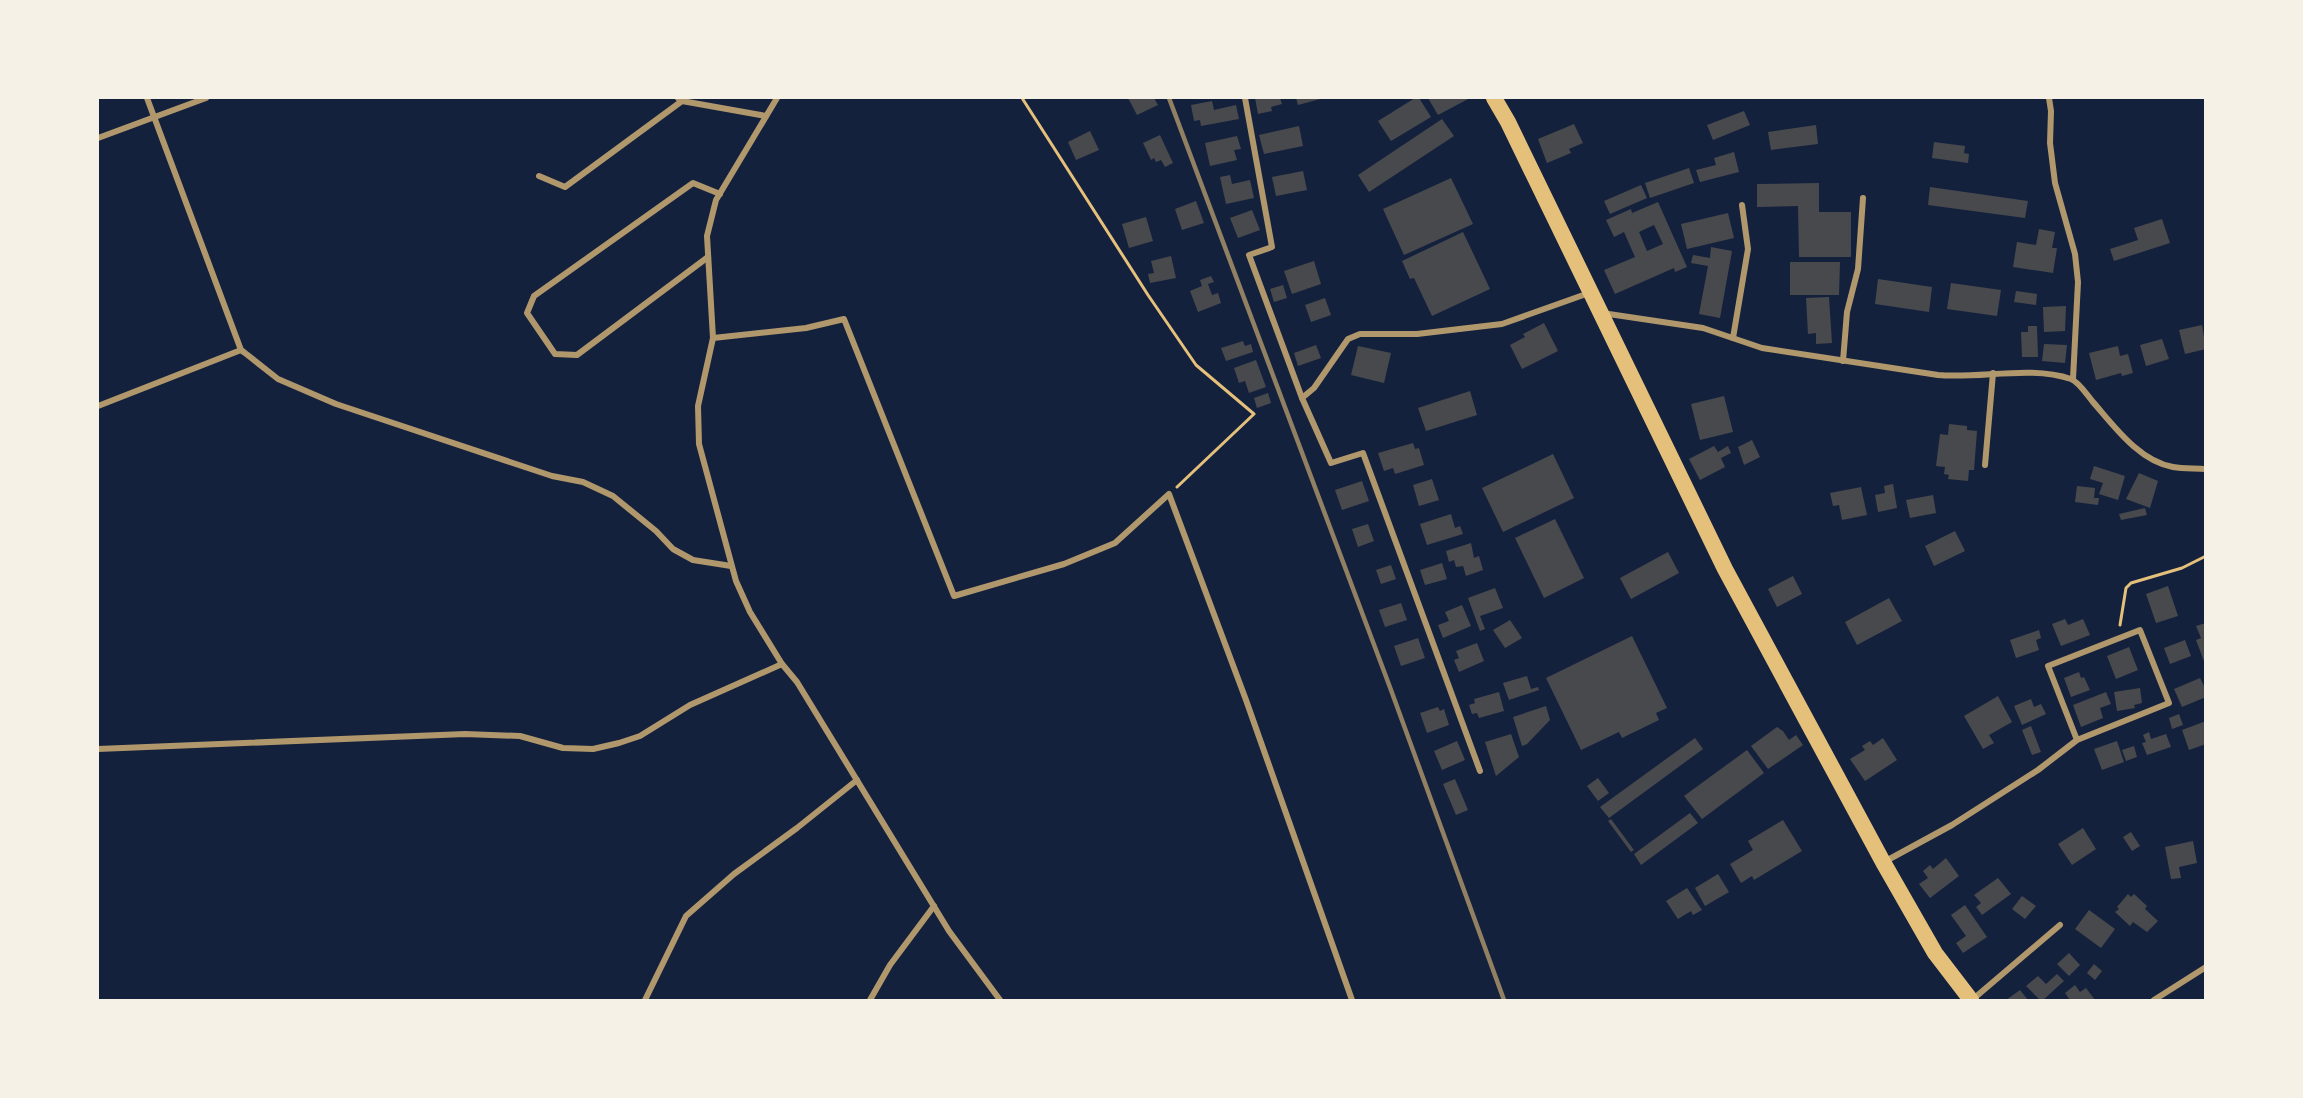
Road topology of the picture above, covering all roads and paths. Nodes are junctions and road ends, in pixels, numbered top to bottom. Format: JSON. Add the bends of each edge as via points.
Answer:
{"nodes":[{"id":1,"x":147,"y":98,"type":"edge"},
{"id":2,"x":206,"y":98,"type":"edge"},
{"id":3,"x":777,"y":98,"type":"edge"},
{"id":4,"x":1022,"y":98,"type":"edge"},
{"id":5,"x":1245,"y":98,"type":"edge"},
{"id":6,"x":1494,"y":98,"type":"edge"},
{"id":7,"x":2049,"y":98,"type":"edge"},
{"id":8,"x":680,"y":99,"type":"edge"},
{"id":9,"x":766,"y":116,"type":"junction"},
{"id":10,"x":154,"y":117,"type":"junction"},
{"id":11,"x":98,"y":138,"type":"edge"},
{"id":12,"x":538,"y":176,"type":"dead end"},
{"id":13,"x":720,"y":194,"type":"junction"},
{"id":14,"x":1863,"y":198,"type":"dead end"},
{"id":15,"x":1742,"y":205,"type":"dead end"},
{"id":16,"x":708,"y":257,"type":"junction"},
{"id":17,"x":1592,"y":292,"type":"junction"},
{"id":18,"x":1602,"y":313,"type":"junction"},
{"id":19,"x":712,"y":338,"type":"junction"},
{"id":20,"x":1733,"y":338,"type":"junction"},
{"id":21,"x":241,"y":350,"type":"junction"},
{"id":22,"x":1843,"y":360,"type":"junction"},
{"id":23,"x":1993,"y":373,"type":"junction"},
{"id":24,"x":2073,"y":379,"type":"junction"},
{"id":25,"x":1302,"y":398,"type":"junction"},
{"id":26,"x":98,"y":406,"type":"edge"},
{"id":27,"x":1985,"y":465,"type":"dead end"},
{"id":28,"x":2205,"y":469,"type":"edge"},
{"id":29,"x":1169,"y":495,"type":"junction"},
{"id":30,"x":2205,"y":556,"type":"edge"},
{"id":31,"x":731,"y":566,"type":"junction"},
{"id":32,"x":2118,"y":639,"type":"junction"},
{"id":33,"x":782,"y":664,"type":"junction"},
{"id":34,"x":2077,"y":740,"type":"junction"},
{"id":35,"x":98,"y":749,"type":"edge"},
{"id":36,"x":1480,"y":771,"type":"dead end"},
{"id":37,"x":857,"y":780,"type":"junction"},
{"id":38,"x":1883,"y":862,"type":"junction"},
{"id":39,"x":934,"y":906,"type":"junction"},
{"id":40,"x":2060,"y":925,"type":"dead end"},
{"id":41,"x":2205,"y":967,"type":"edge"},
{"id":42,"x":645,"y":1000,"type":"edge"},
{"id":43,"x":870,"y":1000,"type":"edge"},
{"id":44,"x":1000,"y":1000,"type":"edge"},
{"id":45,"x":1352,"y":1000,"type":"edge"},
{"id":46,"x":1971,"y":1000,"type":"edge"},
{"id":47,"x":2154,"y":1000,"type":"edge"}],
"edges":[{"from":1,"to":10,"type":"street"},
{"from":2,"to":10,"type":"street"},
{"from":3,"to":9,"type":"street"},
{"from":4,"to":29,"type":"path","via":[[1196,365],[1254,414]]},
{"from":5,"to":25,"type":"street","via":[[1272,247],[1249,255]]},
{"from":6,"to":17,"type":"highway"},
{"from":7,"to":24,"type":"street","via":[[2055,183],[2075,254],[2078,282]]},
{"from":8,"to":9,"type":"street"},
{"from":8,"to":12,"type":"street","via":[[565,188]]},
{"from":9,"to":13,"type":"street"},
{"from":10,"to":11,"type":"street"},
{"from":10,"to":21,"type":"street"},
{"from":13,"to":16,"type":"street","via":[[707,237]]},
{"from":13,"to":16,"type":"street","via":[[693,183],[534,296],[527,313],[555,354],[577,355]]},
{"from":14,"to":22,"type":"street","via":[[1858,269],[1847,312]]},
{"from":15,"to":20,"type":"street","via":[[1748,249]]},
{"from":16,"to":19,"type":"street"},
{"from":17,"to":18,"type":"highway"},
{"from":17,"to":25,"type":"street","via":[[1502,324],[1418,334],[1360,334],[1348,339],[1314,388]]},
{"from":18,"to":20,"type":"street","via":[[1703,328]]},
{"from":18,"to":38,"type":"highway","via":[[1725,569]]},
{"from":19,"to":29,"type":"street","via":[[806,328],[844,318],[954,596],[1064,564],[1115,543]]},
{"from":19,"to":31,"type":"street","via":[[698,406],[699,444]]},
{"from":20,"to":22,"type":"street","via":[[1762,348]]},
{"from":21,"to":26,"type":"street"},
{"from":21,"to":31,"type":"street","via":[[278,378],[336,404],[552,476],[583,482],[613,496],[673,549],[693,560]]},
{"from":22,"to":23,"type":"street","via":[[1964,377]]},
{"from":23,"to":24,"type":"street","via":[[2039,373]]},
{"from":23,"to":27,"type":"street"},
{"from":24,"to":28,"type":"street","via":[[2122,435],[2152,460],[2172,467]]},
{"from":25,"to":36,"type":"street","via":[[1331,463],[1363,453]]},
{"from":29,"to":45,"type":"street"},
{"from":30,"to":32,"type":"path","via":[[2182,568],[2131,583],[2126,588]]},
{"from":31,"to":33,"type":"street","via":[[750,612]]},
{"from":32,"to":34,"type":"street","via":[[2048,666]]},
{"from":32,"to":34,"type":"street","via":[[2140,630],[2169,704]]},
{"from":33,"to":35,"type":"street","via":[[690,705],[640,736],[592,749],[563,748],[520,736],[465,734]]},
{"from":33,"to":37,"type":"street","via":[[797,681]]},
{"from":34,"to":38,"type":"street","via":[[1952,825]]},
{"from":37,"to":39,"type":"street"},
{"from":37,"to":42,"type":"street","via":[[686,916]]},
{"from":38,"to":46,"type":"highway","via":[[1935,953]]},
{"from":39,"to":43,"type":"street","via":[[890,965]]},
{"from":39,"to":44,"type":"street"},
{"from":40,"to":46,"type":"street"},
{"from":41,"to":47,"type":"street"}]}
